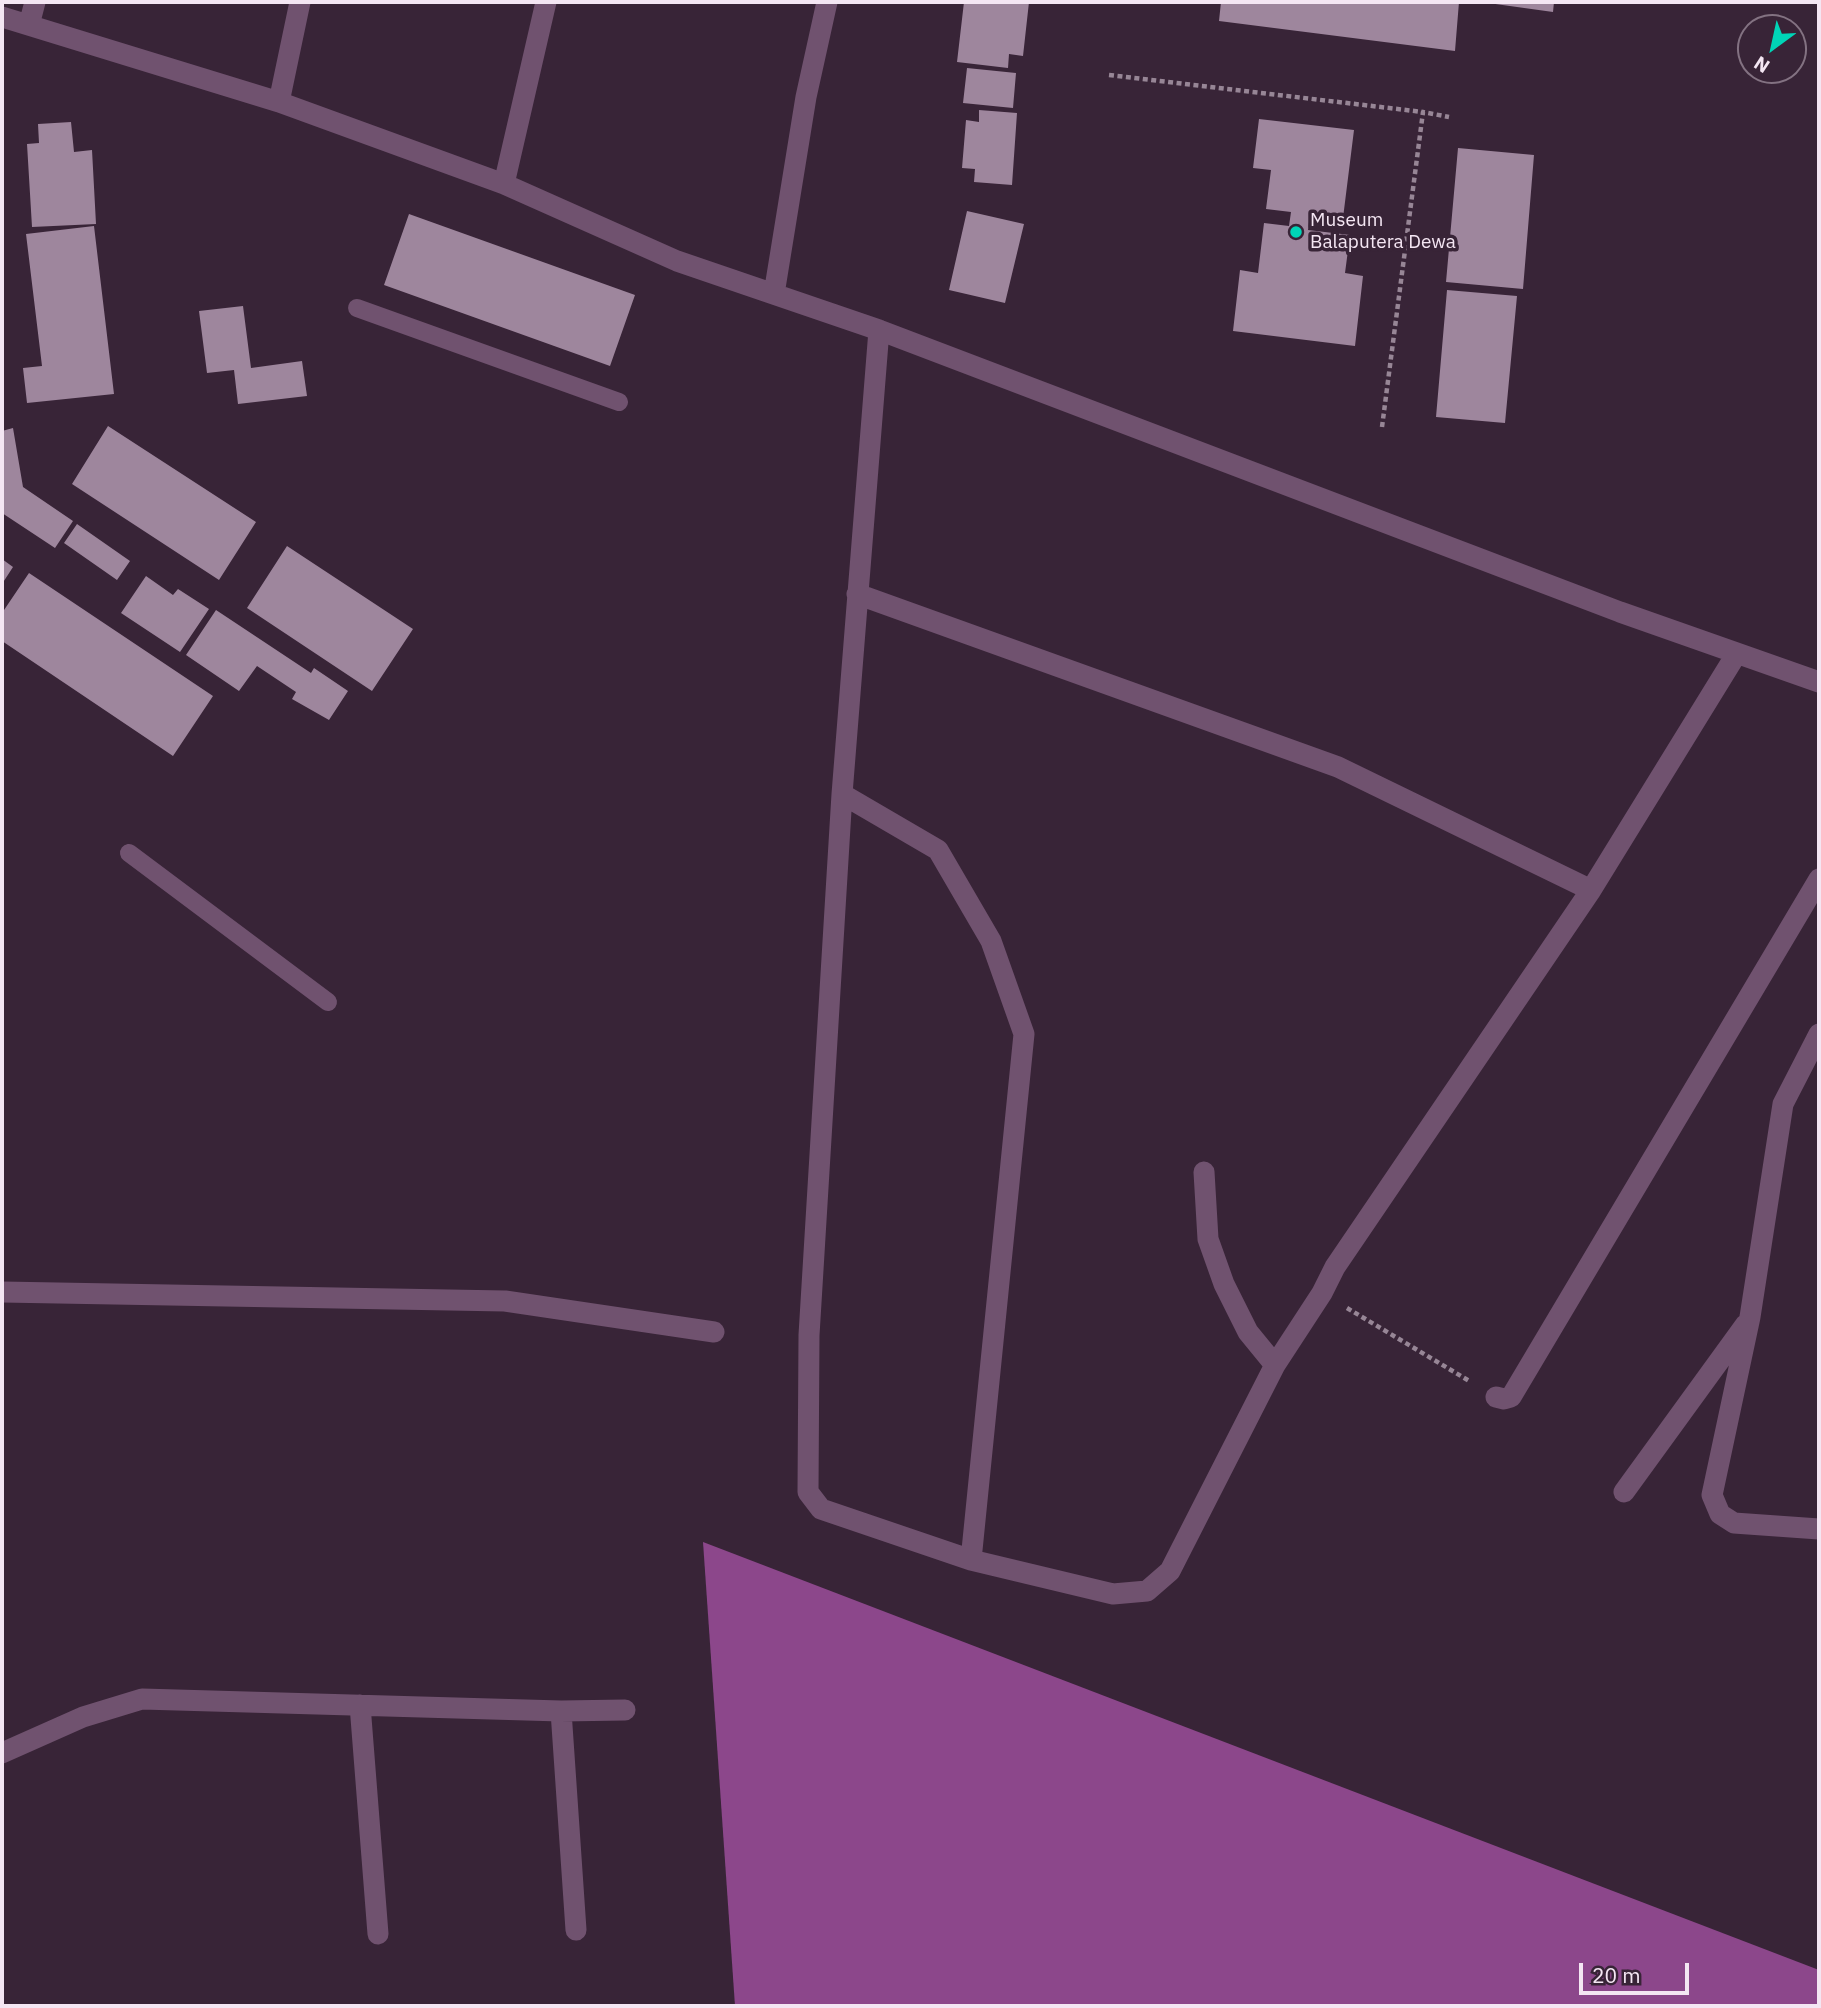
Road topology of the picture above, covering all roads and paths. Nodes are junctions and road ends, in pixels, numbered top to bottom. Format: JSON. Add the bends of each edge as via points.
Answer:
{"nodes":[{"id":1,"x":35,"y":2,"type":"edge"},
{"id":2,"x":300,"y":2,"type":"edge"},
{"id":3,"x":546,"y":2,"type":"edge"},
{"id":4,"x":827,"y":2,"type":"edge"},
{"id":5,"x":2,"y":17,"type":"edge"},
{"id":6,"x":29,"y":25,"type":"junction"},
{"id":7,"x":1109,"y":75,"type":"dead end"},
{"id":8,"x":279,"y":102,"type":"junction"},
{"id":9,"x":1423,"y":112,"type":"junction"},
{"id":10,"x":1450,"y":117,"type":"dead end"},
{"id":11,"x":504,"y":184,"type":"junction"},
{"id":12,"x":774,"y":294,"type":"junction"},
{"id":13,"x":357,"y":308,"type":"dead end"},
{"id":14,"x":879,"y":330,"type":"junction"},
{"id":15,"x":620,"y":402,"type":"dead end"},
{"id":16,"x":1382,"y":427,"type":"dead end"},
{"id":17,"x":858,"y":594,"type":"junction"},
{"id":18,"x":1737,"y":653,"type":"junction"},
{"id":19,"x":1819,"y":682,"type":"edge"},
{"id":20,"x":842,"y":794,"type":"junction"},
{"id":21,"x":129,"y":853,"type":"dead end"},
{"id":22,"x":1819,"y":879,"type":"edge"},
{"id":23,"x":1591,"y":890,"type":"junction"},
{"id":24,"x":328,"y":1002,"type":"dead end"},
{"id":25,"x":1819,"y":1034,"type":"edge"},
{"id":26,"x":1204,"y":1172,"type":"dead end"},
{"id":27,"x":2,"y":1293,"type":"edge"},
{"id":28,"x":1322,"y":1293,"type":"junction"},
{"id":29,"x":1751,"y":1317,"type":"junction"},
{"id":30,"x":714,"y":1332,"type":"dead end"},
{"id":31,"x":1276,"y":1365,"type":"junction"},
{"id":32,"x":1496,"y":1397,"type":"joint"},
{"id":33,"x":1624,"y":1492,"type":"dead end"},
{"id":34,"x":1819,"y":1529,"type":"edge"},
{"id":35,"x":971,"y":1560,"type":"junction"},
{"id":36,"x":360,"y":1705,"type":"junction"},
{"id":37,"x":625,"y":1710,"type":"dead end"},
{"id":38,"x":561,"y":1711,"type":"junction"},
{"id":39,"x":2,"y":1753,"type":"edge"},
{"id":40,"x":576,"y":1930,"type":"dead end"},
{"id":41,"x":377,"y":1934,"type":"dead end"}],
"edges":[{"from":1,"to":6,"type":"street"},
{"from":2,"to":8,"type":"street"},
{"from":3,"to":11,"type":"street"},
{"from":4,"to":12,"type":"street","via":[[806,97]]},
{"from":5,"to":6,"type":"street"},
{"from":6,"to":8,"type":"street"},
{"from":7,"to":9,"type":"path"},
{"from":8,"to":11,"type":"street"},
{"from":9,"to":10,"type":"path"},
{"from":9,"to":16,"type":"path"},
{"from":11,"to":12,"type":"street","via":[[677,261]]},
{"from":12,"to":14,"type":"street"},
{"from":13,"to":15,"type":"lane"},
{"from":14,"to":17,"type":"street"},
{"from":14,"to":18,"type":"street"},
{"from":17,"to":20,"type":"street"},
{"from":17,"to":23,"type":"street","via":[[1338,767]]},
{"from":18,"to":19,"type":"street"},
{"from":18,"to":23,"type":"street"},
{"from":20,"to":35,"type":"street","via":[[938,850],[991,941],[1024,1034]]},
{"from":20,"to":35,"type":"street","via":[[809,1335],[808,1492],[821,1508]]},
{"from":21,"to":24,"type":"lane"},
{"from":22,"to":32,"type":"street","via":[[1511,1397]]},
{"from":23,"to":28,"type":"street","via":[[1335,1267]]},
{"from":25,"to":29,"type":"street","via":[[1783,1104]]},
{"from":26,"to":31,"type":"street","via":[[1208,1238],[1224,1284],[1248,1332]]},
{"from":27,"to":30,"type":"street","via":[[505,1301]]},
{"from":28,"to":31,"type":"street"},
{"from":28,"to":32,"type":"path"},
{"from":29,"to":33,"type":"street"},
{"from":29,"to":34,"type":"street","via":[[1712,1495],[1720,1514],[1734,1523]]},
{"from":31,"to":35,"type":"street","via":[[1170,1571],[1147,1591],[1113,1594]]},
{"from":36,"to":38,"type":"street"},
{"from":36,"to":39,"type":"street","via":[[142,1699],[83,1717]]},
{"from":36,"to":41,"type":"street"},
{"from":37,"to":38,"type":"street"},
{"from":38,"to":40,"type":"street"}]}
